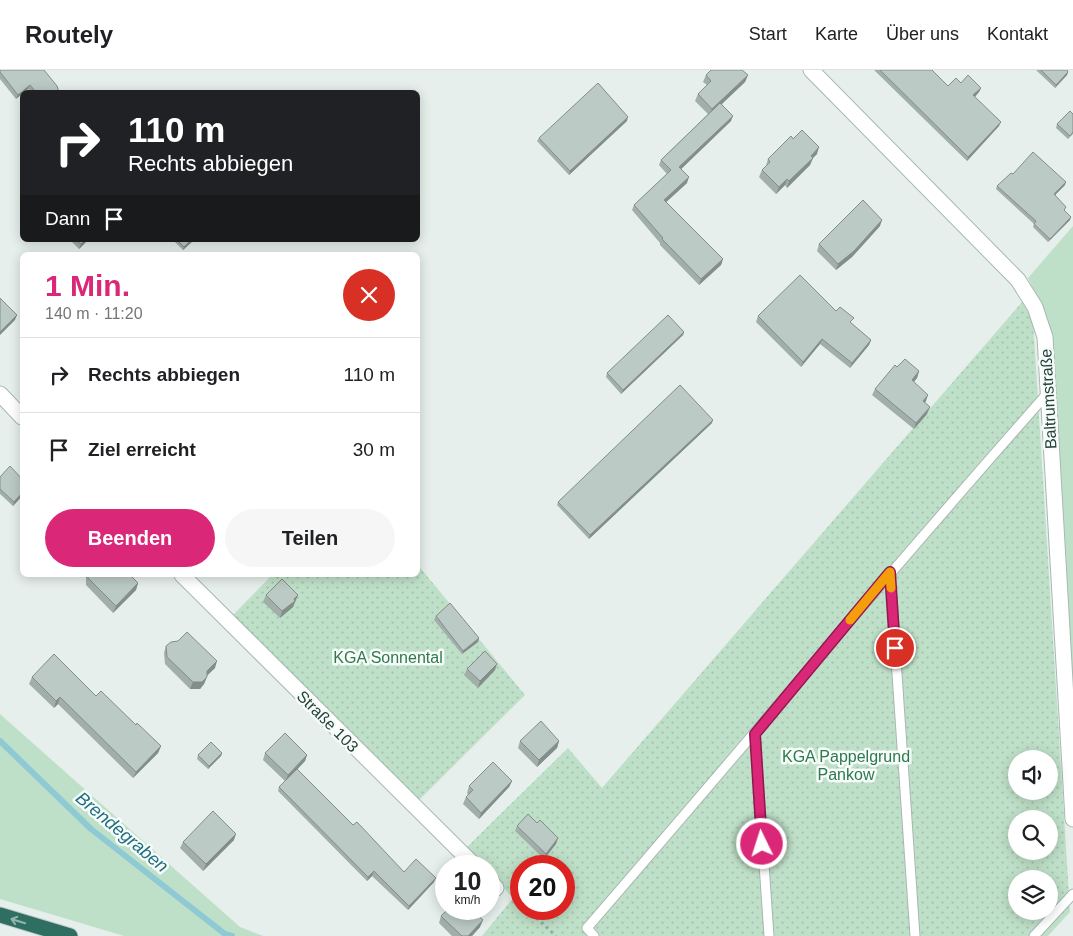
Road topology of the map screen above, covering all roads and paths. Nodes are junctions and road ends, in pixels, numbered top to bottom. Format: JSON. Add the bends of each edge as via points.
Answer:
{"nodes":[{"id":1,"x":811,"y":70,"type":"edge"},
{"id":2,"x":0,"y":394,"type":"edge"},
{"id":3,"x":1046,"y":395,"type":"junction"},
{"id":4,"x":20,"y":415,"type":"edge"},
{"id":5,"x":890,"y":572,"type":"junction"},
{"id":6,"x":184,"y":577,"type":"edge"},
{"id":7,"x":755,"y":734,"type":"junction"},
{"id":8,"x":1073,"y":819,"type":"edge"},
{"id":9,"x":463,"y":855,"type":"edge"},
{"id":10,"x":1073,"y":894,"type":"edge"},
{"id":11,"x":0,"y":915,"type":"edge"},
{"id":12,"x":539,"y":920,"type":"edge"},
{"id":13,"x":70,"y":936,"type":"edge"},
{"id":14,"x":556,"y":936,"type":"edge"},
{"id":15,"x":594,"y":936,"type":"edge"},
{"id":16,"x":769,"y":936,"type":"edge"},
{"id":17,"x":915,"y":936,"type":"edge"},
{"id":18,"x":1034,"y":936,"type":"edge"}],
"edges":[{"from":1,"to":3,"type":"street","name":"Baltrumstraße","via":[[1018,280],[1035,307],[1044,337]]},
{"from":2,"to":4,"type":"street"},
{"from":3,"to":5,"type":"lane"},
{"from":3,"to":8,"type":"street","name":"Baltrumstraße"},
{"from":5,"to":7,"type":"lane"},
{"from":5,"to":17,"type":"lane"},
{"from":6,"to":9,"type":"street","name":"Straße 103"},
{"from":7,"to":15,"type":"lane","via":[[588,928]]},
{"from":7,"to":16,"type":"lane"},
{"from":10,"to":18,"type":"lane"},
{"from":13,"to":11,"type":"highway","one_way":true},
{"from":12,"to":14,"type":"path"}]}
